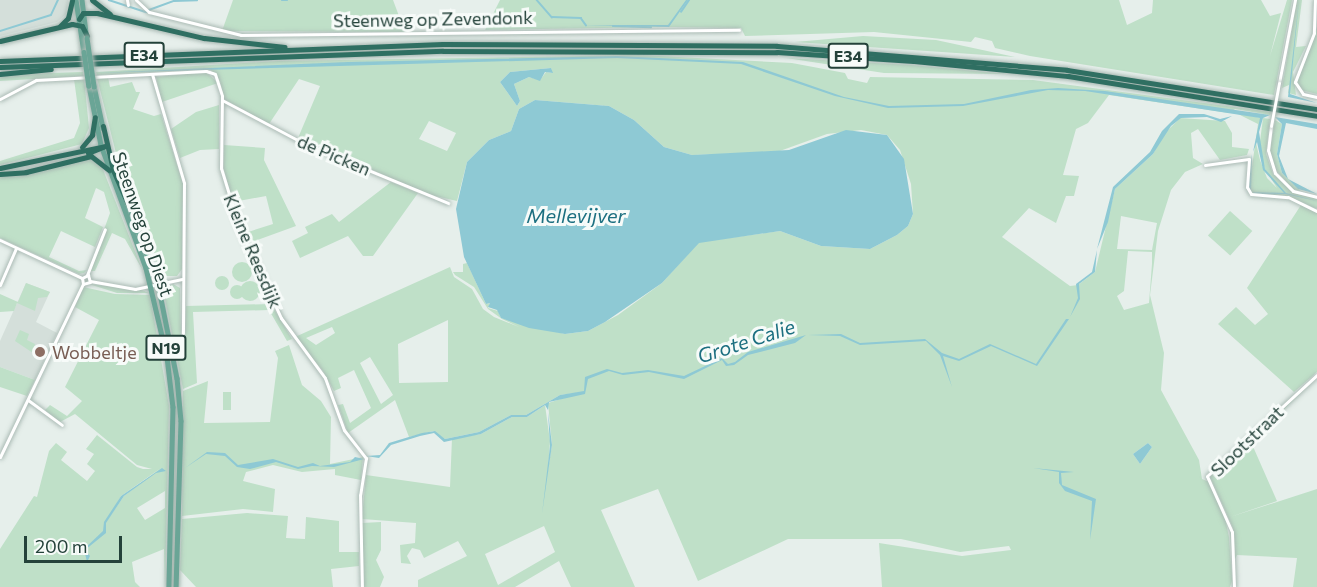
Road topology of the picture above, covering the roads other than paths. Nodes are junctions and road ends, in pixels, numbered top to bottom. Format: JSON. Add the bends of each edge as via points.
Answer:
{"nodes":[{"id":1,"x":74,"y":0,"type":"edge"},
{"id":2,"x":82,"y":0,"type":"edge"},
{"id":3,"x":92,"y":0,"type":"edge"},
{"id":4,"x":127,"y":0,"type":"edge"},
{"id":5,"x":136,"y":0,"type":"edge"},
{"id":6,"x":1295,"y":0,"type":"edge"},
{"id":7,"x":1315,"y":0,"type":"edge"},
{"id":8,"x":128,"y":5,"type":"dead end"},
{"id":9,"x":83,"y":13,"type":"junction"},
{"id":10,"x":114,"y":17,"type":"junction"},
{"id":11,"x":79,"y":22,"type":"junction"},
{"id":12,"x":58,"y":27,"type":"junction"},
{"id":13,"x":739,"y":30,"type":"dead end"},
{"id":14,"x":85,"y":37,"type":"junction"},
{"id":15,"x":0,"y":41,"type":"edge"},
{"id":16,"x":288,"y":49,"type":"junction"},
{"id":17,"x":0,"y":61,"type":"edge"},
{"id":18,"x":70,"y":64,"type":"junction"},
{"id":19,"x":0,"y":67,"type":"edge"},
{"id":20,"x":152,"y":74,"type":"junction"},
{"id":21,"x":0,"y":75,"type":"edge"},
{"id":22,"x":92,"y":86,"type":"junction"},
{"id":23,"x":1317,"y":97,"type":"edge"},
{"id":24,"x":0,"y":99,"type":"edge"},
{"id":25,"x":222,"y":100,"type":"junction"},
{"id":26,"x":1317,"y":109,"type":"edge"},
{"id":27,"x":1317,"y":116,"type":"edge"},
{"id":28,"x":94,"y":117,"type":"junction"},
{"id":29,"x":103,"y":126,"type":"junction"},
{"id":30,"x":103,"y":147,"type":"junction"},
{"id":31,"x":79,"y":154,"type":"junction"},
{"id":32,"x":1205,"y":165,"type":"dead end"},
{"id":33,"x":0,"y":168,"type":"edge"},
{"id":34,"x":109,"y":170,"type":"junction"},
{"id":35,"x":0,"y":174,"type":"edge"},
{"id":36,"x":1317,"y":197,"type":"edge"},
{"id":37,"x":448,"y":203,"type":"dead end"},
{"id":38,"x":130,"y":209,"type":"junction"},
{"id":39,"x":1317,"y":211,"type":"edge"},
{"id":40,"x":105,"y":229,"type":"dead end"},
{"id":41,"x":0,"y":240,"type":"edge"},
{"id":42,"x":16,"y":248,"type":"junction"},
{"id":43,"x":87,"y":275,"type":"junction"},
{"id":44,"x":82,"y":278,"type":"junction"},
{"id":45,"x":183,"y":279,"type":"junction"},
{"id":46,"x":90,"y":281,"type":"junction"},
{"id":47,"x":83,"y":284,"type":"junction"},
{"id":48,"x":158,"y":284,"type":"junction"},
{"id":49,"x":0,"y":285,"type":"edge"},
{"id":50,"x":151,"y":286,"type":"junction"},
{"id":51,"x":183,"y":333,"type":"dead end"},
{"id":52,"x":1317,"y":375,"type":"edge"},
{"id":53,"x":28,"y":400,"type":"junction"},
{"id":54,"x":62,"y":425,"type":"dead end"},
{"id":55,"x":0,"y":457,"type":"edge"},
{"id":56,"x":171,"y":518,"type":"junction"},
{"id":57,"x":177,"y":518,"type":"junction"},
{"id":58,"x":169,"y":587,"type":"edge"},
{"id":59,"x":176,"y":587,"type":"edge"},
{"id":60,"x":362,"y":587,"type":"edge"},
{"id":61,"x":1234,"y":587,"type":"edge"}],
"edges":[{"from":1,"to":11,"type":"main road"},
{"from":1,"to":12,"type":"highway","via":[[68,18]]},
{"from":2,"to":9,"type":"main road","number":"N19"},
{"from":3,"to":10,"type":"highway"},
{"from":4,"to":8,"type":"street"},
{"from":5,"to":13,"type":"street","name":"Steenweg op Zevendonk","via":[[149,12],[241,35]]},
{"from":6,"to":36,"type":"street","bridge":true,"via":[[1270,126],[1269,158],[1278,178],[1297,193]]},
{"from":7,"to":23,"type":"street","via":[[1314,33],[1295,82],[1303,94]]},
{"from":9,"to":10,"type":"highway"},
{"from":9,"to":11,"type":"highway"},
{"from":9,"to":14,"type":"main road","number":"N19"},
{"from":10,"to":16,"type":"highway","via":[[204,38]]},
{"from":11,"to":12,"type":"highway"},
{"from":11,"to":14,"type":"highway"},
{"from":12,"to":15,"type":"highway"},
{"from":14,"to":22,"type":"main road","number":"N19","bridge":true},
{"from":16,"to":17,"type":"highway","number":"E34"},
{"from":16,"to":26,"type":"highway","number":"E34","via":[[615,42],[833,48],[1067,70]]},
{"from":18,"to":19,"type":"highway","number":"E34"},
{"from":18,"to":21,"type":"highway"},
{"from":18,"to":27,"type":"highway","number":"E34","via":[[466,50],[777,52],[1068,76]]},
{"from":20,"to":24,"type":"street","name":"Kleine Reesdijk","via":[[36,80]]},
{"from":20,"to":25,"type":"street","name":"Kleine Reesdijk","via":[[210,71],[220,84]]},
{"from":20,"to":45,"type":"street","name":"Steenweg op Diest","via":[[183,178]]},
{"from":22,"to":28,"type":"main road","name":"Steenweg op Diest","number":"N19"},
{"from":22,"to":29,"type":"main road","name":"Steenweg op Diest","number":"N19"},
{"from":25,"to":37,"type":"street","name":"de Picken","via":[[305,144]]},
{"from":25,"to":60,"type":"street","name":"Kleine Reesdijk","via":[[221,168],[239,227],[280,318],[322,374],[344,430],[366,458],[360,495]]},
{"from":28,"to":30,"type":"main road","name":"Steenweg op Diest","number":"N19"},
{"from":28,"to":31,"type":"highway","via":[[91,138]]},
{"from":29,"to":30,"type":"highway"},
{"from":29,"to":38,"type":"main road","name":"Steenweg op Diest","number":"N19"},
{"from":30,"to":31,"type":"highway"},
{"from":30,"to":34,"type":"main road","name":"Steenweg op Diest","number":"N19"},
{"from":30,"to":38,"type":"highway"},
{"from":31,"to":33,"type":"highway"},
{"from":31,"to":34,"type":"highway","via":[[96,157]]},
{"from":31,"to":35,"type":"highway","via":[[32,170]]},
{"from":32,"to":39,"type":"street","via":[[1249,159],[1247,187],[1251,194],[1288,197]]},
{"from":34,"to":50,"type":"main road","name":"Steenweg op Diest","number":"N19"},
{"from":38,"to":48,"type":"main road","name":"Steenweg op Diest","number":"N19"},
{"from":40,"to":43,"type":"street"},
{"from":41,"to":42,"type":"street"},
{"from":42,"to":44,"type":"street"},
{"from":42,"to":49,"type":"street"},
{"from":43,"to":44,"type":"street"},
{"from":43,"to":46,"type":"street"},
{"from":44,"to":47,"type":"street"},
{"from":45,"to":48,"type":"street","name":"Steenweg op Diest"},
{"from":45,"to":51,"type":"street","name":"Steenweg op Diest"},
{"from":46,"to":47,"type":"street"},
{"from":46,"to":50,"type":"street","via":[[123,289]]},
{"from":47,"to":53,"type":"street"},
{"from":48,"to":50,"type":"street"},
{"from":48,"to":57,"type":"main road","name":"Steenweg op Diest","number":"N19","via":[[180,406]]},
{"from":50,"to":56,"type":"main road","name":"Steenweg op Diest","number":"N19","via":[[172,392]]},
{"from":52,"to":61,"type":"street","name":"Slootstraat","via":[[1207,476],[1232,529]]},
{"from":53,"to":54,"type":"street"},
{"from":53,"to":55,"type":"street"},
{"from":56,"to":57,"type":"main road"},
{"from":56,"to":58,"type":"main road","name":"Steenweg op Diest","number":"N19"},
{"from":57,"to":59,"type":"main road","name":"Steenweg op Diest","number":"N19"}]}
